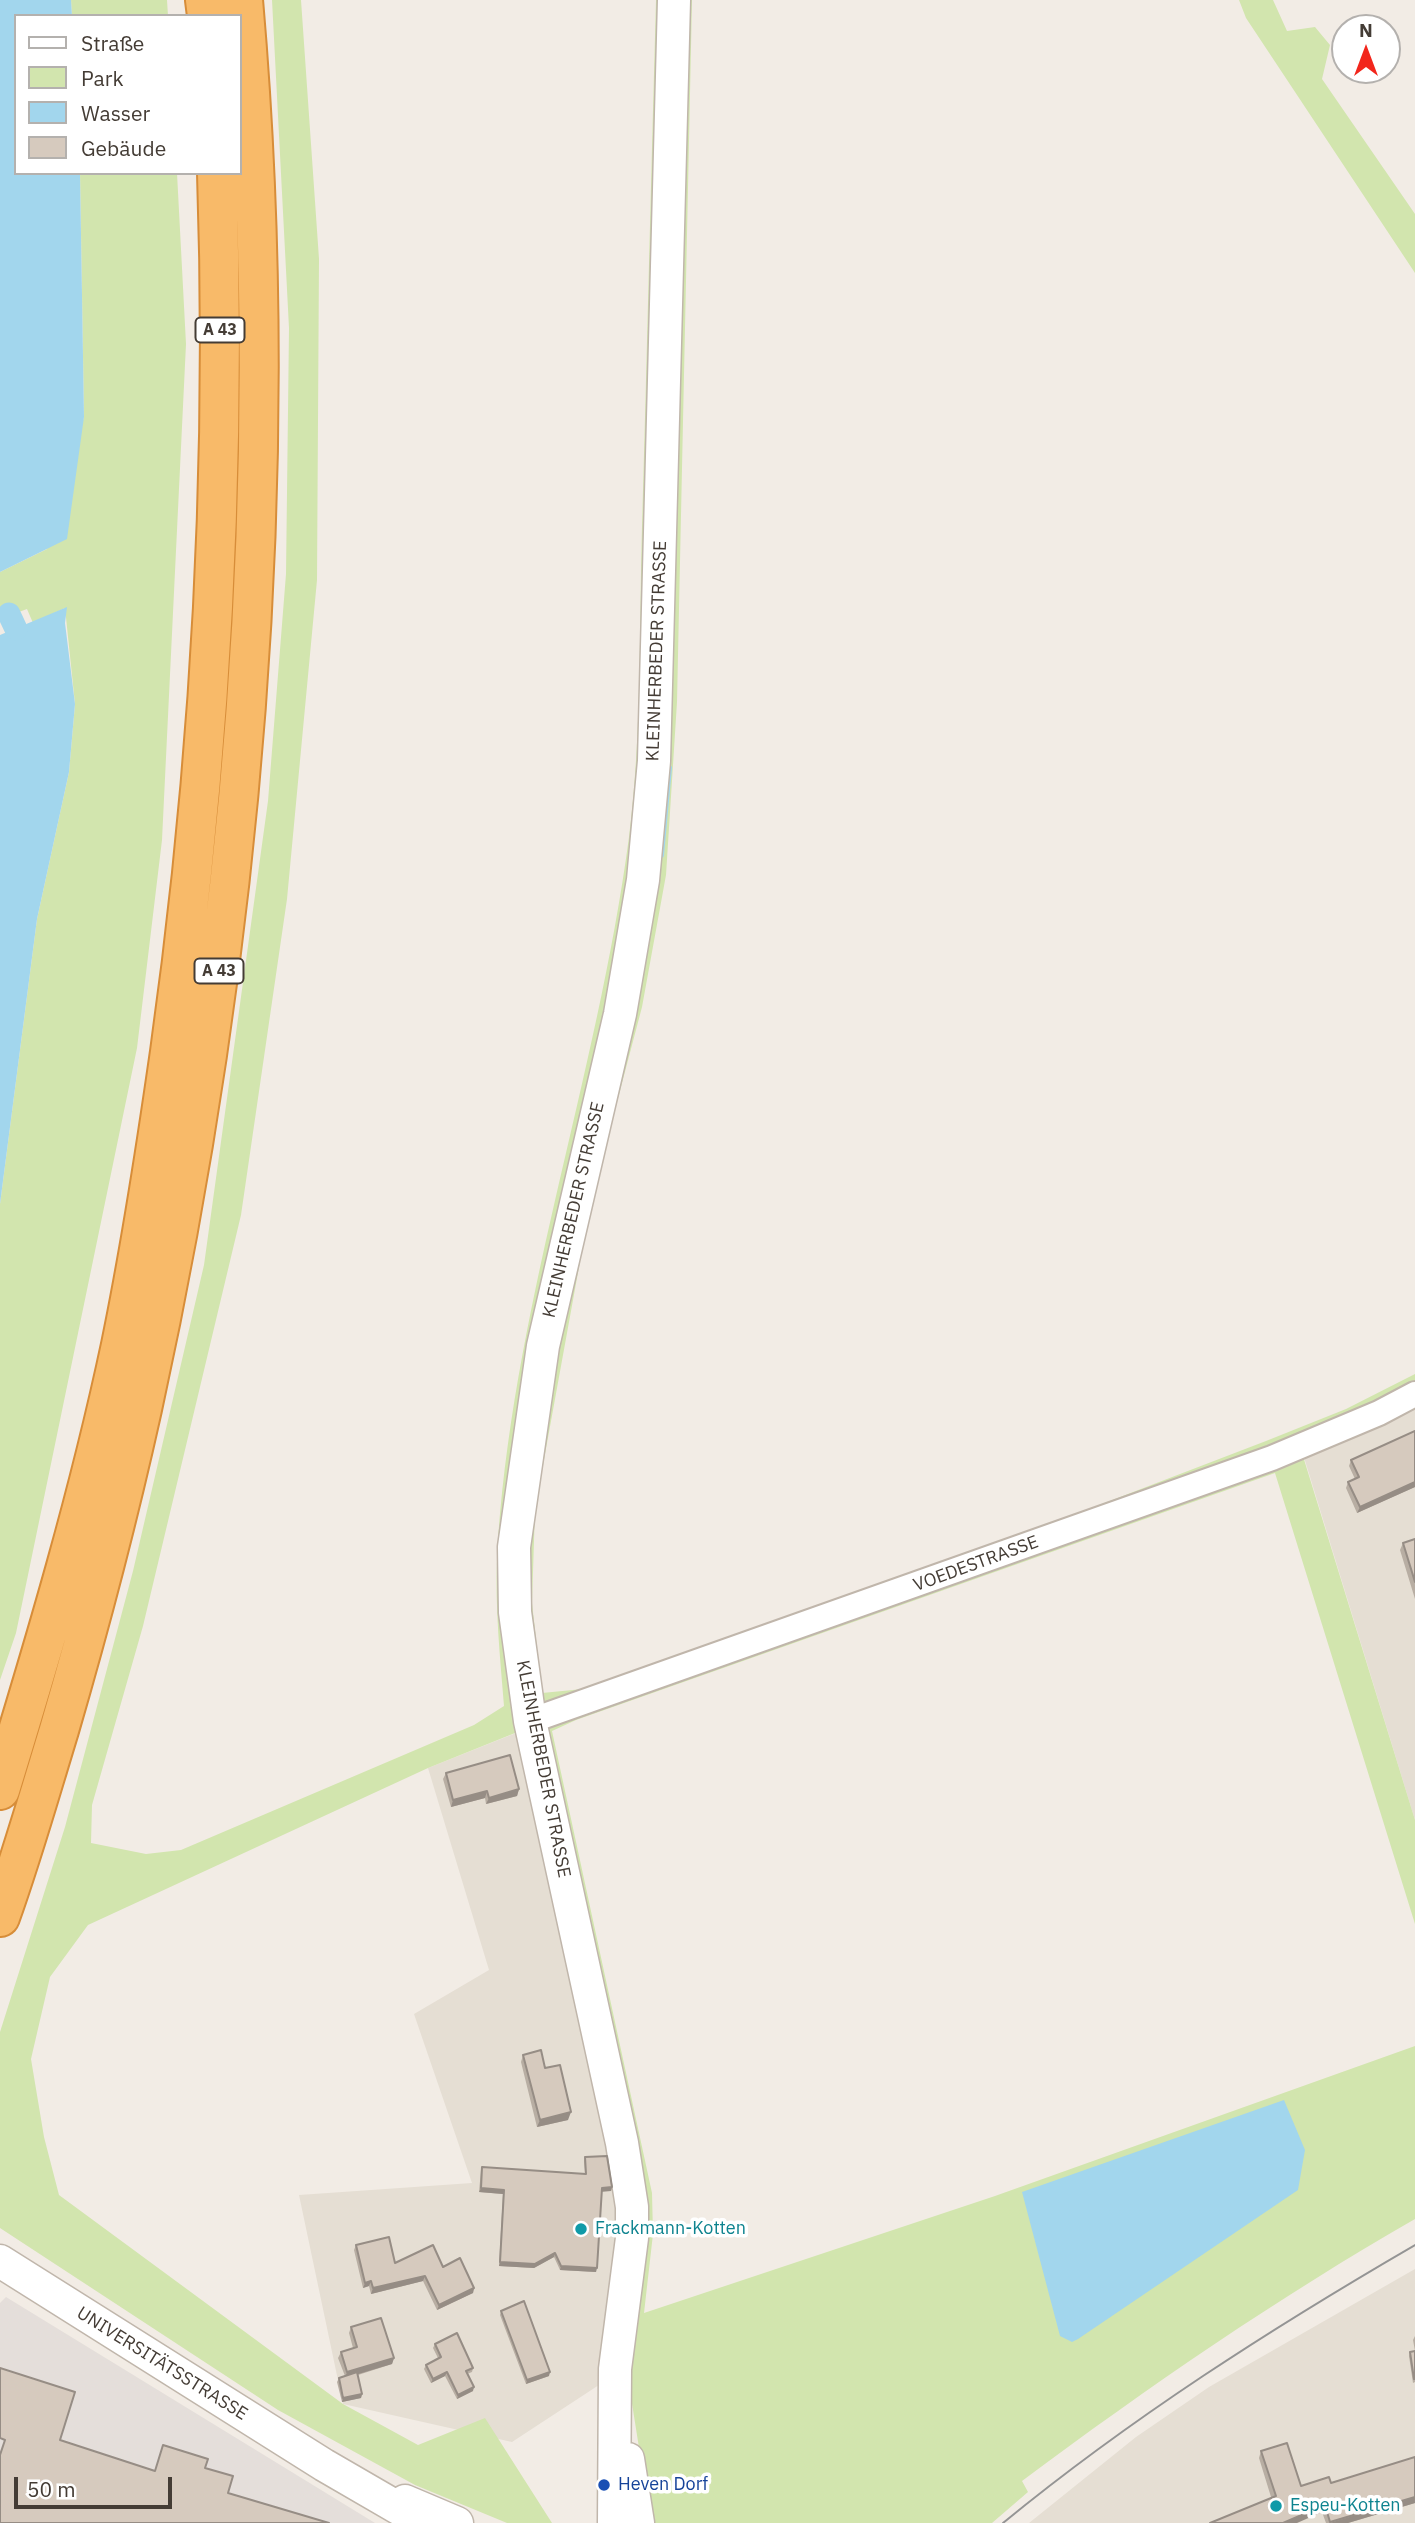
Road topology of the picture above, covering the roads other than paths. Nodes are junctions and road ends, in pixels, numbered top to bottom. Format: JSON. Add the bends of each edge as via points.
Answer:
{"nodes":[{"id":1,"x":243,"y":0,"type":"edge"},
{"id":2,"x":674,"y":0,"type":"edge"},
{"id":3,"x":217,"y":175,"type":"edge"},
{"id":4,"x":1415,"y":1394,"type":"edge"},
{"id":5,"x":530,"y":1721,"type":"junction"},
{"id":6,"x":0,"y":1790,"type":"edge"},
{"id":7,"x":0,"y":1917,"type":"edge"},
{"id":8,"x":0,"y":2262,"type":"edge"},
{"id":9,"x":617,"y":2410,"type":"junction"},
{"id":10,"x":324,"y":2465,"type":"junction"},
{"id":11,"x":424,"y":2523,"type":"edge"},
{"id":12,"x":457,"y":2523,"type":"edge"},
{"id":13,"x":614,"y":2523,"type":"edge"},
{"id":14,"x":638,"y":2523,"type":"edge"}],
"edges":[{"from":1,"to":7,"type":"highway","number":"A 43","via":[[254,152],[258,489],[242,754],[220,965],[189,1173],[124,1490],[91,1619]]},
{"from":2,"to":5,"type":"street","name":"KLEINHERBEDER STRASSE","via":[[653,798],[620,1014],[543,1346],[520,1493],[514,1547],[515,1612]]},
{"from":3,"to":6,"type":"highway","number":"A 43","via":[[220,487],[203,777],[184,948],[156,1148],[121,1344],[51,1624]]},
{"from":4,"to":5,"type":"street","name":"VOEDESTRASSE","via":[[1272,1458]]},
{"from":5,"to":9,"type":"street","name":"KLEINHERBEDER STRASSE","via":[[632,2207],[617,2342]]},
{"from":8,"to":10,"type":"street","name":"UNIVERSITÄTSSTRASSE"},
{"from":9,"to":13,"type":"street","name":"KLEINHERBEDER STRASSE"},
{"from":9,"to":14,"type":"street","name":"KLEINHERBEDER STRASSE"},
{"from":10,"to":11,"type":"street","name":"UNIVERSITÄTSSTRASSE"},
{"from":10,"to":12,"type":"street","name":"UNIVERSITÄTSSTRASSE"}]}
